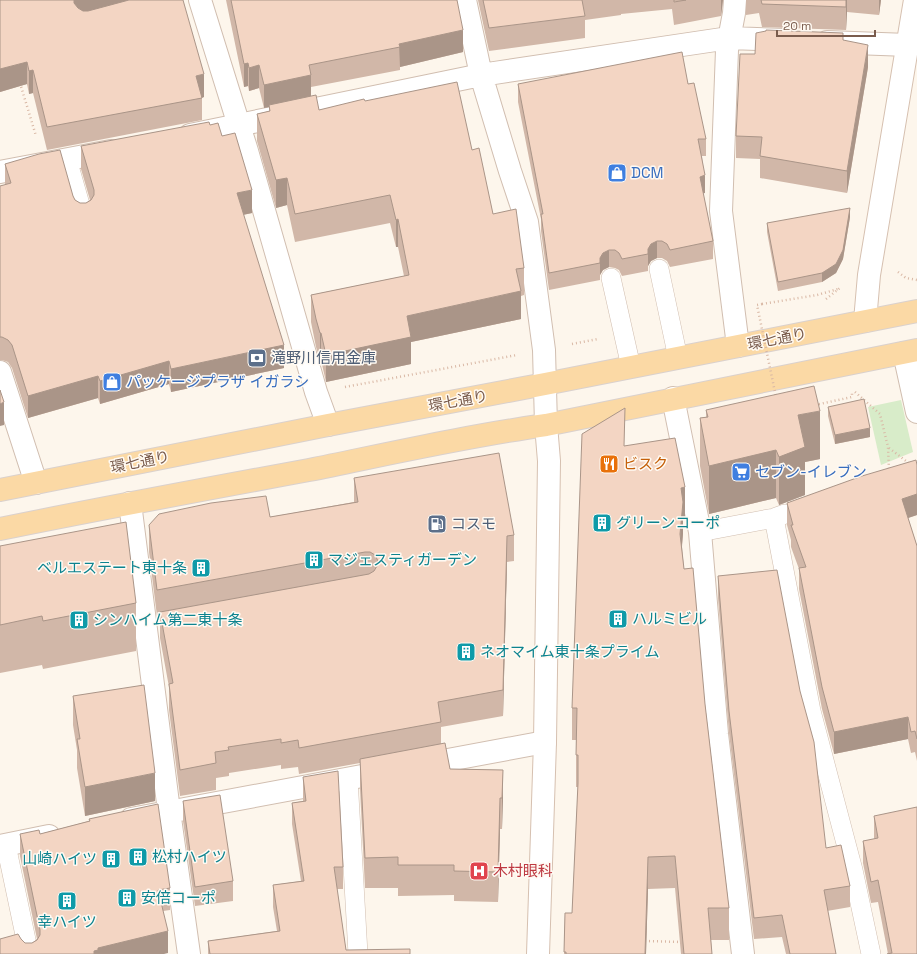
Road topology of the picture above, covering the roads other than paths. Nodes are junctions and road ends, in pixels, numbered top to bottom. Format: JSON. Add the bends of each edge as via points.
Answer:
{"nodes":[{"id":1,"x":200,"y":0,"type":"edge"},
{"id":2,"x":466,"y":0,"type":"edge"},
{"id":3,"x":735,"y":0,"type":"edge"},
{"id":4,"x":915,"y":0,"type":"edge"},
{"id":5,"x":912,"y":32,"type":"edge"},
{"id":6,"x":729,"y":38,"type":"junction"},
{"id":7,"x":481,"y":75,"type":"junction"},
{"id":8,"x":239,"y":126,"type":"junction"},
{"id":9,"x":168,"y":139,"type":"edge"},
{"id":10,"x":129,"y":147,"type":"edge"},
{"id":11,"x":67,"y":159,"type":"junction"},
{"id":12,"x":0,"y":172,"type":"edge"},
{"id":13,"x":83,"y":215,"type":"edge"},
{"id":14,"x":659,"y":269,"type":"dead end"},
{"id":15,"x":611,"y":278,"type":"dead end"},
{"id":16,"x":917,"y":311,"type":"edge"},
{"id":17,"x":865,"y":321,"type":"junction"},
{"id":18,"x":738,"y":346,"type":"junction"},
{"id":19,"x":910,"y":351,"type":"edge"},
{"id":20,"x":678,"y":358,"type":"junction"},
{"id":21,"x":631,"y":367,"type":"junction"},
{"id":22,"x":0,"y":372,"type":"edge"},
{"id":23,"x":545,"y":384,"type":"junction"},
{"id":24,"x":673,"y":398,"type":"junction"},
{"id":25,"x":917,"y":412,"type":"edge"},
{"id":26,"x":328,"y":425,"type":"junction"},
{"id":27,"x":546,"y":425,"type":"junction"},
{"id":28,"x":36,"y":483,"type":"junction"},
{"id":29,"x":0,"y":490,"type":"edge"},
{"id":30,"x":130,"y":503,"type":"junction"},
{"id":31,"x":803,"y":507,"type":"edge"},
{"id":32,"x":774,"y":518,"type":"junction"},
{"id":33,"x":0,"y":529,"type":"edge"},
{"id":34,"x":700,"y":532,"type":"junction"},
{"id":35,"x":545,"y":742,"type":"junction"},
{"id":36,"x":348,"y":778,"type":"junction"},
{"id":37,"x":169,"y":811,"type":"junction"},
{"id":38,"x":115,"y":822,"type":"edge"},
{"id":39,"x":68,"y":832,"type":"edge"},
{"id":40,"x":3,"y":845,"type":"edge"},
{"id":41,"x":29,"y":954,"type":"edge"},
{"id":42,"x":189,"y":954,"type":"edge"},
{"id":43,"x":358,"y":954,"type":"edge"},
{"id":44,"x":538,"y":954,"type":"edge"},
{"id":45,"x":743,"y":954,"type":"edge"},
{"id":46,"x":871,"y":954,"type":"edge"}],
"edges":[{"from":1,"to":8,"type":"street"},
{"from":2,"to":7,"type":"street"},
{"from":3,"to":6,"type":"street"},
{"from":4,"to":5,"type":"street"},
{"from":5,"to":6,"type":"street"},
{"from":5,"to":17,"type":"street","via":[[869,275]]},
{"from":6,"to":7,"type":"street"},
{"from":6,"to":18,"type":"street","via":[[721,211]]},
{"from":7,"to":8,"type":"street"},
{"from":7,"to":23,"type":"street","via":[[528,222],[544,350]]},
{"from":8,"to":9,"type":"street"},
{"from":8,"to":26,"type":"street","via":[[316,392]]},
{"from":10,"to":11,"type":"street"},
{"from":11,"to":12,"type":"street"},
{"from":11,"to":13,"type":"lane"},
{"from":14,"to":20,"type":"lane"},
{"from":15,"to":21,"type":"lane"},
{"from":16,"to":17,"type":"main road","name":"環七通り"},
{"from":17,"to":18,"type":"main road","name":"環七通り"},
{"from":18,"to":20,"type":"main road","name":"環七通り"},
{"from":19,"to":24,"type":"main road"},
{"from":19,"to":25,"type":"street"},
{"from":20,"to":21,"type":"main road","name":"環七通り"},
{"from":21,"to":23,"type":"main road","name":"環七通り"},
{"from":22,"to":28,"type":"street"},
{"from":23,"to":26,"type":"main road","name":"環七通り"},
{"from":23,"to":27,"type":"street"},
{"from":24,"to":27,"type":"main road"},
{"from":24,"to":34,"type":"street"},
{"from":26,"to":28,"type":"main road","name":"環七通り"},
{"from":27,"to":30,"type":"main road","via":[[508,430]]},
{"from":27,"to":35,"type":"street","via":[[548,461]]},
{"from":28,"to":29,"type":"main road","name":"環七通り"},
{"from":30,"to":33,"type":"main road"},
{"from":30,"to":37,"type":"street","via":[[153,627]]},
{"from":31,"to":32,"type":"lane"},
{"from":32,"to":34,"type":"lane"},
{"from":32,"to":46,"type":"lane","via":[[811,711],[853,870]]},
{"from":34,"to":45,"type":"street","via":[[717,734]]},
{"from":35,"to":36,"type":"street"},
{"from":35,"to":44,"type":"street"},
{"from":36,"to":37,"type":"street"},
{"from":36,"to":43,"type":"lane"},
{"from":37,"to":38,"type":"street"},
{"from":37,"to":42,"type":"street"},
{"from":39,"to":40,"type":"street"},
{"from":40,"to":41,"type":"lane"}]}
